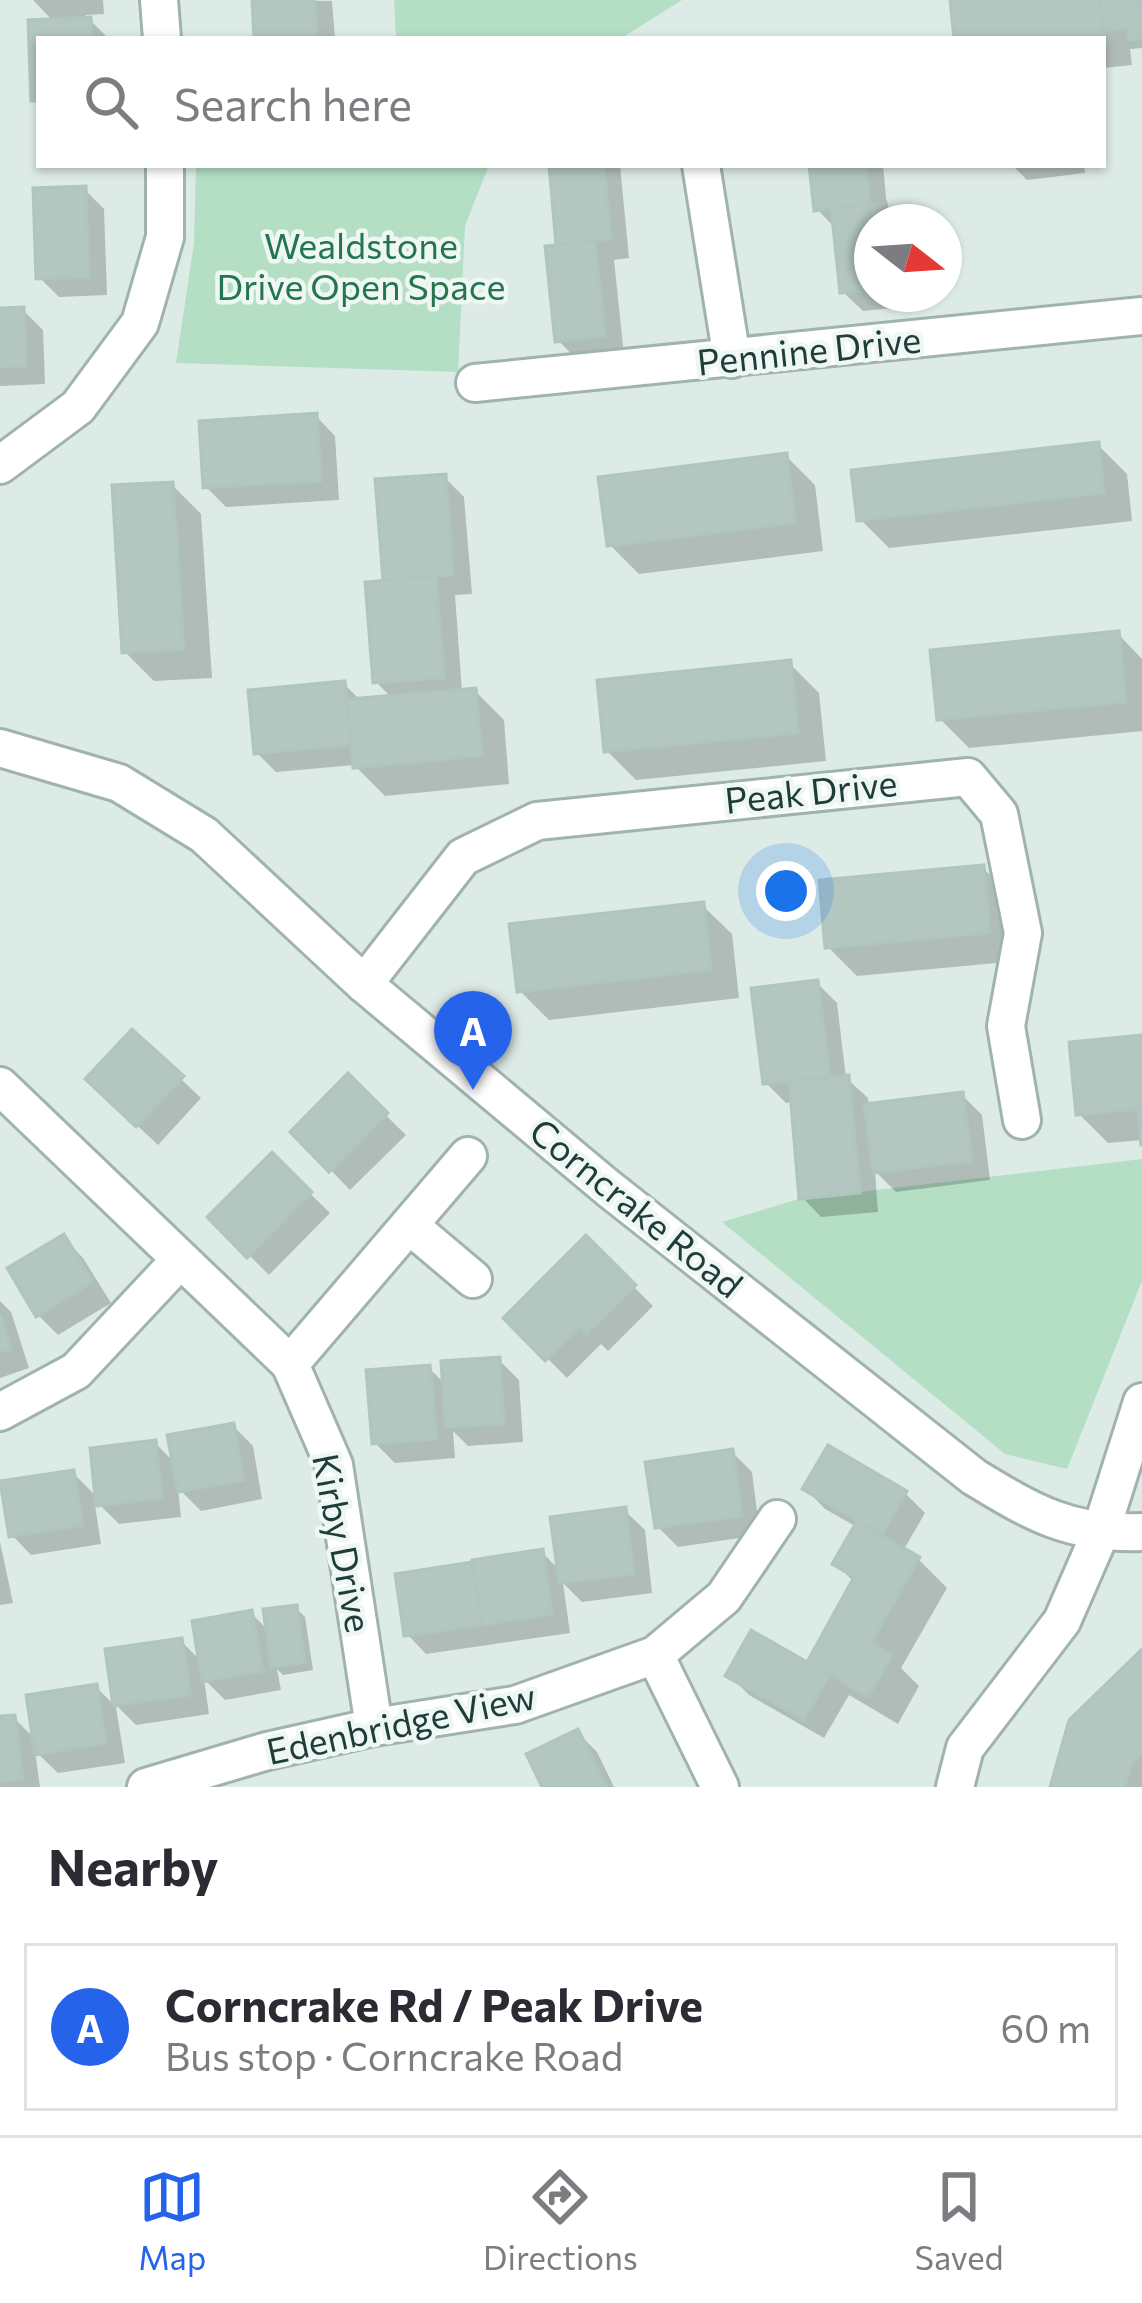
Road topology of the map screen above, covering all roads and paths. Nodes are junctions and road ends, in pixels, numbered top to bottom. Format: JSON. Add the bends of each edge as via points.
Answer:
{"nodes":[{"id":1,"x":159,"y":0,"type":"edge"},
{"id":2,"x":162,"y":36,"type":"edge"},
{"id":3,"x":165,"y":168,"type":"edge"},
{"id":4,"x":700,"y":168,"type":"edge"},
{"id":5,"x":1142,"y":316,"type":"edge"},
{"id":6,"x":732,"y":359,"type":"junction"},
{"id":7,"x":475,"y":383,"type":"dead end"},
{"id":8,"x":0,"y":465,"type":"edge"},
{"id":9,"x":0,"y":748,"type":"edge"},
{"id":10,"x":364,"y":984,"type":"junction"},
{"id":11,"x":0,"y":1086,"type":"edge"},
{"id":12,"x":1022,"y":1120,"type":"dead end"},
{"id":13,"x":468,"y":1156,"type":"dead end"},
{"id":14,"x":409,"y":1225,"type":"junction"},
{"id":15,"x":180,"y":1260,"type":"junction"},
{"id":16,"x":472,"y":1280,"type":"dead end"},
{"id":17,"x":290,"y":1364,"type":"junction"},
{"id":18,"x":1142,"y":1402,"type":"edge"},
{"id":19,"x":0,"y":1412,"type":"edge"},
{"id":20,"x":777,"y":1519,"type":"dead end"},
{"id":21,"x":1142,"y":1532,"type":"edge"},
{"id":22,"x":1100,"y":1534,"type":"junction"},
{"id":23,"x":656,"y":1655,"type":"junction"},
{"id":24,"x":374,"y":1727,"type":"junction"},
{"id":25,"x":146,"y":1787,"type":"edge"},
{"id":26,"x":720,"y":1787,"type":"edge"},
{"id":27,"x":956,"y":1787,"type":"edge"}],
"edges":[{"from":1,"to":2,"type":"street"},
{"from":3,"to":8,"type":"street","via":[[165,237],[140,323],[78,407]]},
{"from":4,"to":6,"type":"street"},
{"from":5,"to":6,"type":"street","name":"Pennine Drive"},
{"from":6,"to":7,"type":"street","name":"Pennine Drive"},
{"from":9,"to":10,"type":"street","name":"Corncrake Road","via":[[119,783],[204,835]]},
{"from":10,"to":12,"type":"street","name":"Peak Drive","via":[[464,857],[537,821],[968,777],[999,814],[1023,933],[1006,1026]]},
{"from":10,"to":22,"type":"street","name":"Corncrake Road","via":[[974,1477],[1034,1513]]},
{"from":11,"to":15,"type":"street","name":"Kirby Drive"},
{"from":13,"to":14,"type":"street"},
{"from":14,"to":16,"type":"street"},
{"from":14,"to":17,"type":"street"},
{"from":15,"to":17,"type":"street","name":"Kirby Drive"},
{"from":15,"to":19,"type":"street","via":[[76,1371]]},
{"from":17,"to":24,"type":"street","name":"Kirby Drive","via":[[334,1465]]},
{"from":18,"to":22,"type":"street"},
{"from":20,"to":23,"type":"street","name":"Edenbridge View","via":[[724,1597]]},
{"from":21,"to":22,"type":"street"},
{"from":22,"to":27,"type":"street","via":[[1062,1621],[965,1748]]},
{"from":23,"to":24,"type":"street","name":"Edenbridge View","via":[[515,1705]]},
{"from":23,"to":26,"type":"street"},
{"from":24,"to":25,"type":"street","name":"Edenbridge View"}]}
